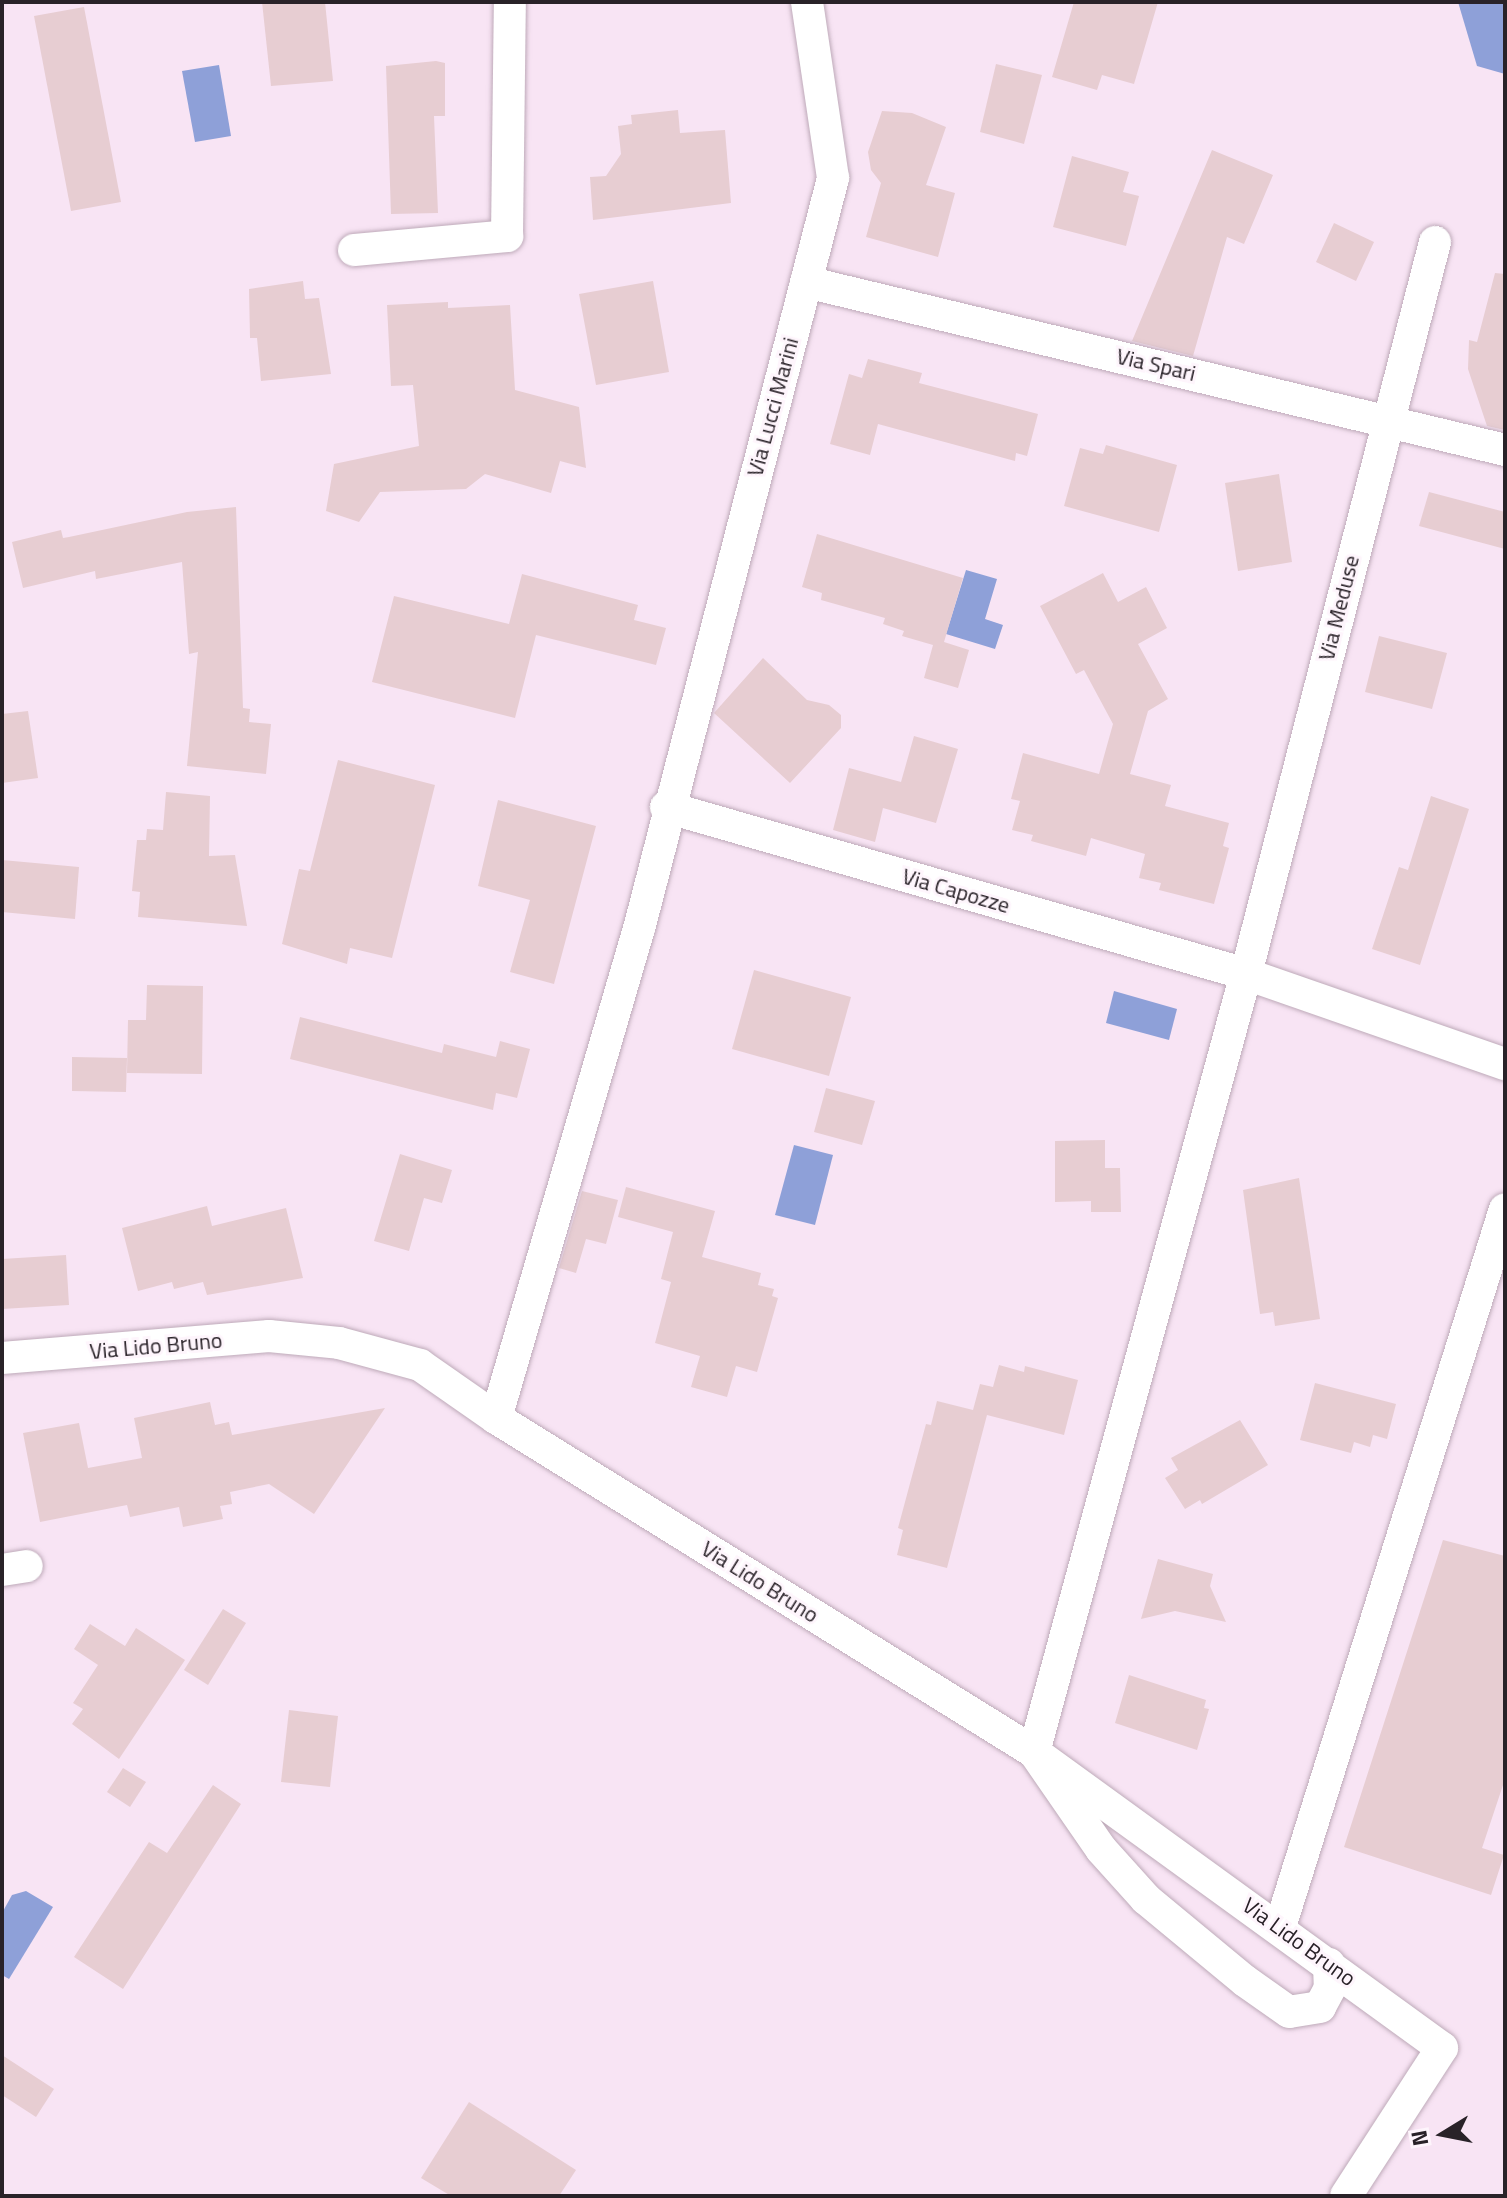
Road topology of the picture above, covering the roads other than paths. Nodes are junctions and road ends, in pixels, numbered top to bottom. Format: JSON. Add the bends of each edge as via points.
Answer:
{"nodes":[{"id":1,"x":510,"y":2,"type":"edge"},
{"id":2,"x":807,"y":2,"type":"edge"},
{"id":3,"x":1435,"y":242,"type":"dead end"},
{"id":4,"x":354,"y":250,"type":"dead end"},
{"id":5,"x":806,"y":282,"type":"junction"},
{"id":6,"x":1386,"y":420,"type":"junction"},
{"id":7,"x":1505,"y":450,"type":"edge"},
{"id":8,"x":666,"y":807,"type":"junction"},
{"id":9,"x":1246,"y":974,"type":"junction"},
{"id":10,"x":1505,"y":1064,"type":"edge"},
{"id":11,"x":1505,"y":1209,"type":"edge"},
{"id":12,"x":2,"y":1358,"type":"edge"},
{"id":13,"x":496,"y":1418,"type":"junction"},
{"id":14,"x":1034,"y":1752,"type":"junction"},
{"id":15,"x":1280,"y":1927,"type":"junction"},
{"id":16,"x":1329,"y":1964,"type":"junction"},
{"id":17,"x":1346,"y":2196,"type":"edge"}],
"edges":[{"from":1,"to":4,"type":"street","via":[[507,236]]},
{"from":2,"to":5,"type":"street","name":"Via Lucci Marini","via":[[833,178]]},
{"from":3,"to":6,"type":"street","name":"Via Meduse"},
{"from":5,"to":6,"type":"street","name":"Via Spari"},
{"from":5,"to":8,"type":"street","name":"Via Lucci Marini"},
{"from":6,"to":7,"type":"street","name":"Via Spari"},
{"from":6,"to":9,"type":"street","name":"Via Meduse"},
{"from":8,"to":9,"type":"street","name":"Via Capozze"},
{"from":8,"to":13,"type":"street","name":"Via Lucci Marini","via":[[640,925]]},
{"from":9,"to":10,"type":"street","name":"Via Capozze"},
{"from":9,"to":14,"type":"street","name":"Via Meduse"},
{"from":11,"to":15,"type":"street"},
{"from":12,"to":13,"type":"street","name":"Via Lido Bruno","via":[[269,1336],[339,1343],[420,1365]]},
{"from":13,"to":14,"type":"street","name":"Via Lido Bruno"},
{"from":14,"to":15,"type":"street","name":"Via Lido Bruno"},
{"from":14,"to":16,"type":"street","via":[[1101,1849],[1146,1899],[1256,1989],[1289,2012],[1320,2007],[1330,1988]]},
{"from":15,"to":16,"type":"street","name":"Via Lido Bruno"},
{"from":16,"to":17,"type":"street","name":"Via Lido Bruno","via":[[1442,2048]]}]}
